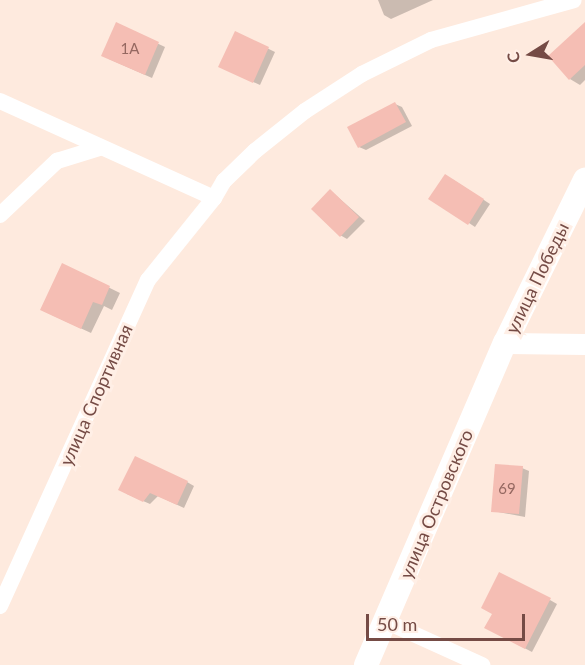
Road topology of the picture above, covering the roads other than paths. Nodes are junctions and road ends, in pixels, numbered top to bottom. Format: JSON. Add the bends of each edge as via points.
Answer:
{"nodes":[{"id":1,"x":574,"y":0,"type":"edge"},
{"id":2,"x":0,"y":101,"type":"edge"},
{"id":3,"x":99,"y":147,"type":"junction"},
{"id":4,"x":585,"y":180,"type":"edge"},
{"id":5,"x":214,"y":198,"type":"junction"},
{"id":6,"x":0,"y":215,"type":"edge"},
{"id":7,"x":505,"y":343,"type":"junction"},
{"id":8,"x":585,"y":345,"type":"edge"},
{"id":9,"x":0,"y":606,"type":"edge"},
{"id":10,"x":385,"y":621,"type":"junction"},
{"id":11,"x":366,"y":665,"type":"edge"},
{"id":12,"x":482,"y":665,"type":"edge"}],
"edges":[{"from":1,"to":5,"type":"street","name":"улица Спортивная","via":[[431,40],[362,74],[305,111],[255,151],[224,181]]},
{"from":2,"to":3,"type":"street"},
{"from":3,"to":5,"type":"street"},
{"from":3,"to":6,"type":"street","via":[[57,161]]},
{"from":4,"to":7,"type":"main road","name":"улица Победы"},
{"from":5,"to":9,"type":"street","name":"улица Спортивная","via":[[148,280]]},
{"from":7,"to":8,"type":"street"},
{"from":7,"to":10,"type":"main road","name":"улица Островского"},
{"from":10,"to":11,"type":"main road","name":"улица Островского"},
{"from":10,"to":12,"type":"street"}]}
